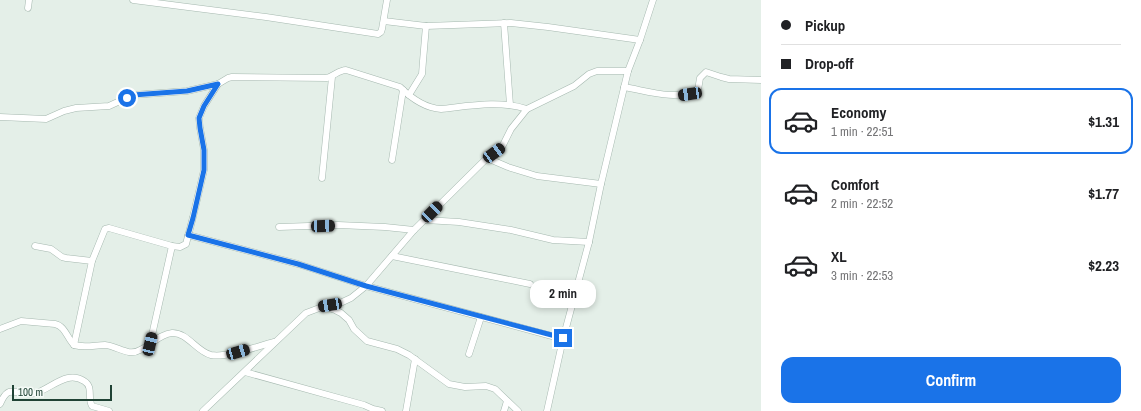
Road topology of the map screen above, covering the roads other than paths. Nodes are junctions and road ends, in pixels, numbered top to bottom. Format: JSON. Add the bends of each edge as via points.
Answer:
{"nodes":[{"id":1,"x":29,"y":0,"type":"edge"},
{"id":2,"x":133,"y":0,"type":"edge"},
{"id":3,"x":386,"y":0,"type":"edge"},
{"id":4,"x":653,"y":0,"type":"edge"},
{"id":5,"x":28,"y":8,"type":"dead end"},
{"id":6,"x":384,"y":21,"type":"junction"},
{"id":7,"x":504,"y":23,"type":"junction"},
{"id":8,"x":426,"y":26,"type":"junction"},
{"id":9,"x":640,"y":40,"type":"junction"},
{"id":10,"x":628,"y":71,"type":"junction"},
{"id":11,"x":332,"y":77,"type":"junction"},
{"id":12,"x":761,"y":80,"type":"edge"},
{"id":13,"x":218,"y":84,"type":"junction"},
{"id":14,"x":624,"y":87,"type":"junction"},
{"id":15,"x":403,"y":90,"type":"junction"},
{"id":16,"x":409,"y":95,"type":"junction"},
{"id":17,"x":510,"y":105,"type":"junction"},
{"id":18,"x":527,"y":109,"type":"junction"},
{"id":19,"x":0,"y":117,"type":"edge"},
{"id":20,"x":487,"y":158,"type":"junction"},
{"id":21,"x":392,"y":160,"type":"dead end"},
{"id":22,"x":322,"y":178,"type":"dead end"},
{"id":23,"x":601,"y":184,"type":"junction"},
{"id":24,"x":425,"y":220,"type":"junction"},
{"id":25,"x":279,"y":227,"type":"dead end"},
{"id":26,"x":414,"y":230,"type":"junction"},
{"id":27,"x":188,"y":235,"type":"junction"},
{"id":28,"x":589,"y":242,"type":"junction"},
{"id":29,"x":35,"y":246,"type":"dead end"},
{"id":30,"x":172,"y":246,"type":"junction"},
{"id":31,"x":392,"y":256,"type":"junction"},
{"id":32,"x":92,"y":261,"type":"junction"},
{"id":33,"x":530,"y":284,"type":"dead end"},
{"id":34,"x":366,"y":286,"type":"junction"},
{"id":35,"x":322,"y":307,"type":"junction"},
{"id":36,"x":481,"y":317,"type":"junction"},
{"id":37,"x":0,"y":329,"type":"edge"},
{"id":38,"x":563,"y":338,"type":"junction"},
{"id":39,"x":276,"y":341,"type":"junction"},
{"id":40,"x":150,"y":344,"type":"junction"},
{"id":41,"x":74,"y":345,"type":"junction"},
{"id":42,"x":469,"y":354,"type":"dead end"},
{"id":43,"x":415,"y":359,"type":"junction"},
{"id":44,"x":246,"y":372,"type":"junction"},
{"id":45,"x":507,"y":401,"type":"junction"},
{"id":46,"x":0,"y":404,"type":"edge"},
{"id":47,"x":109,"y":411,"type":"edge"},
{"id":48,"x":203,"y":411,"type":"edge"},
{"id":49,"x":382,"y":411,"type":"edge"},
{"id":50,"x":406,"y":411,"type":"edge"},
{"id":51,"x":504,"y":411,"type":"edge"},
{"id":52,"x":518,"y":411,"type":"edge"},
{"id":53,"x":547,"y":411,"type":"edge"}],
"edges":[{"from":1,"to":5,"type":"street"},
{"from":2,"to":6,"type":"street","via":[[266,16],[378,34]]},
{"from":3,"to":6,"type":"street"},
{"from":4,"to":9,"type":"street"},
{"from":6,"to":8,"type":"street"},
{"from":7,"to":8,"type":"street"},
{"from":7,"to":9,"type":"street"},
{"from":7,"to":17,"type":"street"},
{"from":8,"to":16,"type":"street","via":[[422,74]]},
{"from":9,"to":10,"type":"street"},
{"from":10,"to":14,"type":"street"},
{"from":10,"to":18,"type":"street","via":[[596,71],[574,86]]},
{"from":11,"to":13,"type":"street","via":[[228,78]]},
{"from":11,"to":15,"type":"street","via":[[346,70]]},
{"from":11,"to":22,"type":"street"},
{"from":12,"to":14,"type":"street","via":[[729,79],[706,72],[700,78],[698,90],[690,94],[666,95]]},
{"from":13,"to":19,"type":"street","via":[[187,91],[133,95],[109,106],[76,108],[46,119]]},
{"from":13,"to":27,"type":"street","via":[[199,118],[204,170]]},
{"from":14,"to":23,"type":"street"},
{"from":15,"to":16,"type":"street"},
{"from":15,"to":21,"type":"street"},
{"from":16,"to":17,"type":"street","via":[[426,106],[441,109],[490,103]]},
{"from":17,"to":18,"type":"street"},
{"from":18,"to":20,"type":"street","via":[[511,129],[502,147]]},
{"from":20,"to":23,"type":"street","via":[[537,176]]},
{"from":20,"to":24,"type":"street"},
{"from":23,"to":28,"type":"street"},
{"from":24,"to":26,"type":"street"},
{"from":24,"to":28,"type":"street","via":[[467,223],[553,240]]},
{"from":25,"to":26,"type":"street","via":[[338,225]]},
{"from":26,"to":31,"type":"street"},
{"from":27,"to":30,"type":"street","via":[[186,244],[180,247]]},
{"from":27,"to":34,"type":"street","via":[[298,264]]},
{"from":28,"to":38,"type":"street"},
{"from":29,"to":32,"type":"street","via":[[52,249],[62,257]]},
{"from":30,"to":32,"type":"street","via":[[106,228]]},
{"from":30,"to":40,"type":"street"},
{"from":31,"to":33,"type":"street"},
{"from":31,"to":34,"type":"street"},
{"from":32,"to":41,"type":"street"},
{"from":34,"to":35,"type":"street","via":[[352,298]]},
{"from":34,"to":36,"type":"street"},
{"from":35,"to":39,"type":"street","via":[[306,313]]},
{"from":35,"to":43,"type":"street","via":[[342,314],[367,341],[397,349]]},
{"from":36,"to":38,"type":"street"},
{"from":36,"to":42,"type":"street"},
{"from":37,"to":41,"type":"street","via":[[21,321],[59,324]]},
{"from":38,"to":53,"type":"street"},
{"from":39,"to":40,"type":"street","via":[[219,356],[202,351],[178,333],[164,335]]},
{"from":39,"to":44,"type":"street"},
{"from":40,"to":41,"type":"street","via":[[132,353],[105,345]]},
{"from":43,"to":45,"type":"street","via":[[449,384],[490,387]]},
{"from":43,"to":50,"type":"street"},
{"from":44,"to":48,"type":"street"},
{"from":44,"to":49,"type":"street"},
{"from":45,"to":51,"type":"street"},
{"from":45,"to":52,"type":"street"},
{"from":46,"to":47,"type":"street","via":[[8,393],[37,393],[64,379],[78,378],[90,387],[92,406]]}]}
